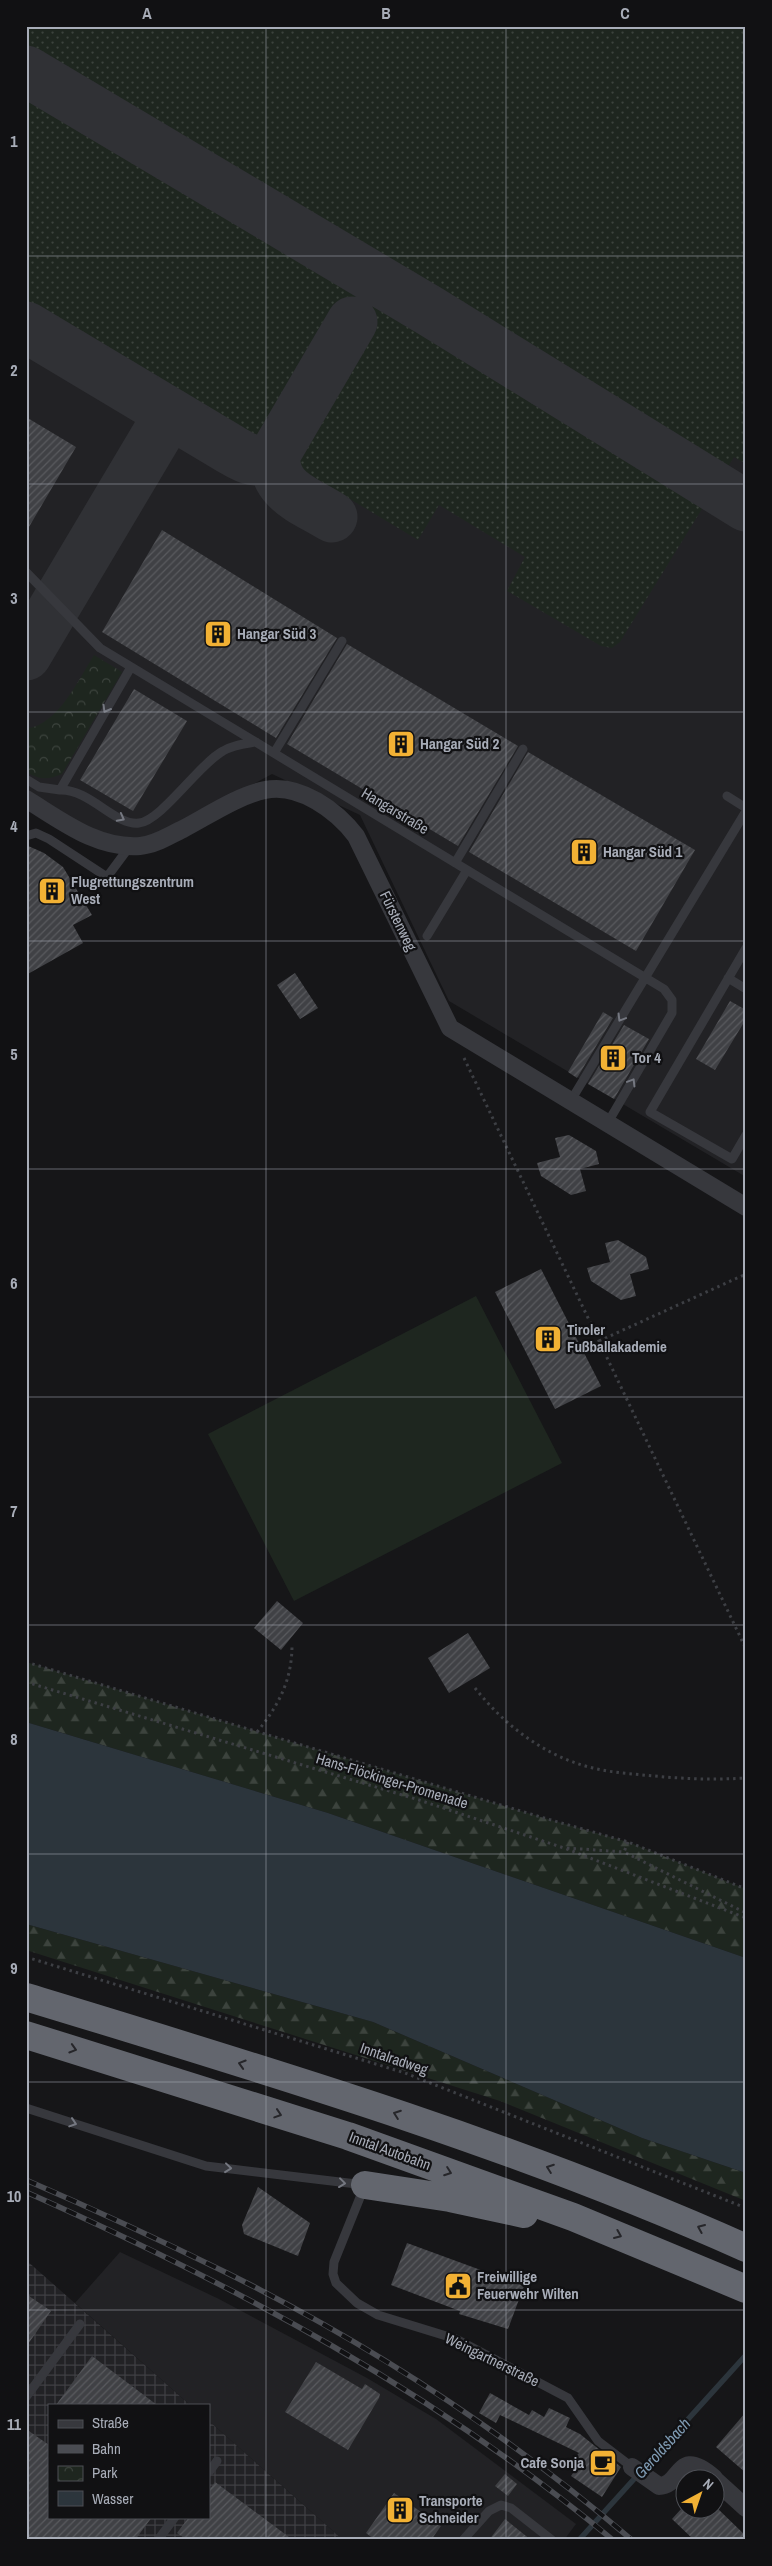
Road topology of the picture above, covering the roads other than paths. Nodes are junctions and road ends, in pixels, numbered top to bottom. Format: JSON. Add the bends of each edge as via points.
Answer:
{"nodes":[{"id":1,"x":26,"y":572,"type":"edge"},
{"id":2,"x":342,"y":641,"type":"dead end"},
{"id":3,"x":131,"y":667,"type":"junction"},
{"id":4,"x":256,"y":742,"type":"junction"},
{"id":5,"x":523,"y":749,"type":"dead end"},
{"id":6,"x":274,"y":753,"type":"junction"},
{"id":7,"x":26,"y":779,"type":"edge"},
{"id":8,"x":60,"y":790,"type":"junction"},
{"id":9,"x":727,"y":796,"type":"dead end"},
{"id":10,"x":26,"y":800,"type":"edge"},
{"id":11,"x":746,"y":809,"type":"edge"},
{"id":12,"x":26,"y":836,"type":"edge"},
{"id":13,"x":130,"y":846,"type":"junction"},
{"id":14,"x":455,"y":863,"type":"junction"},
{"id":15,"x":467,"y":870,"type":"junction"},
{"id":16,"x":427,"y":936,"type":"dead end"},
{"id":17,"x":746,"y":948,"type":"edge"},
{"id":18,"x":646,"y":976,"type":"junction"},
{"id":19,"x":728,"y":978,"type":"junction"},
{"id":20,"x":746,"y":989,"type":"edge"},
{"id":21,"x":570,"y":1102,"type":"junction"},
{"id":22,"x":607,"y":1124,"type":"junction"},
{"id":23,"x":746,"y":1135,"type":"edge"},
{"id":24,"x":746,"y":1207,"type":"edge"},
{"id":25,"x":26,"y":1997,"type":"edge"},
{"id":26,"x":26,"y":2035,"type":"edge"},
{"id":27,"x":26,"y":2108,"type":"edge"},
{"id":28,"x":365,"y":2185,"type":"junction"},
{"id":29,"x":573,"y":2217,"type":"junction"},
{"id":30,"x":746,"y":2248,"type":"edge"},
{"id":31,"x":746,"y":2289,"type":"edge"},
{"id":32,"x":80,"y":2324,"type":"dead end"},
{"id":33,"x":26,"y":2397,"type":"edge"},
{"id":34,"x":217,"y":2461,"type":"dead end"},
{"id":35,"x":683,"y":2468,"type":"edge"},
{"id":36,"x":700,"y":2468,"type":"edge"},
{"id":37,"x":210,"y":2471,"type":"edge"},
{"id":38,"x":638,"y":2472,"type":"joint"},
{"id":39,"x":674,"y":2476,"type":"edge"},
{"id":40,"x":724,"y":2488,"type":"edge"},
{"id":41,"x":746,"y":2508,"type":"edge"},
{"id":42,"x":174,"y":2518,"type":"edge"},
{"id":43,"x":158,"y":2540,"type":"edge"},
{"id":44,"x":463,"y":2540,"type":"edge"},
{"id":45,"x":552,"y":2540,"type":"edge"}],
"edges":[{"from":1,"to":3,"type":"lane","name":"Hangarstraße","via":[[100,648]]},
{"from":2,"to":6,"type":"lane"},
{"from":3,"to":4,"type":"lane","name":"Hangarstraße"},
{"from":3,"to":8,"type":"lane","one_way":true},
{"from":4,"to":6,"type":"lane","name":"Hangarstraße"},
{"from":8,"to":4,"type":"lane","one_way":true,"via":[[77,792],[126,821],[142,823],[157,814],[217,755],[234,745]]},
{"from":5,"to":14,"type":"lane"},
{"from":6,"to":14,"type":"lane","name":"Hangarstraße"},
{"from":7,"to":8,"type":"lane","via":[[39,787]]},
{"from":9,"to":11,"type":"lane"},
{"from":10,"to":13,"type":"street","name":"Fürstenweg","via":[[98,841]]},
{"from":11,"to":18,"type":"lane"},
{"from":12,"to":13,"type":"lane","via":[[36,834],[49,839],[107,877]]},
{"from":13,"to":21,"type":"street","name":"Fürstenweg","via":[[160,840],[249,795],[266,790],[294,792],[324,806],[356,836],[450,1028]]},
{"from":14,"to":15,"type":"lane","name":"Hangarstraße"},
{"from":15,"to":16,"type":"lane"},
{"from":15,"to":18,"type":"lane","name":"Hangarstraße"},
{"from":17,"to":19,"type":"lane"},
{"from":18,"to":21,"type":"lane","one_way":true},
{"from":22,"to":18,"type":"lane","name":"Hangarstraße","one_way":true,"via":[[672,1013],[670,994]]},
{"from":19,"to":20,"type":"lane"},
{"from":19,"to":23,"type":"lane","via":[[650,1112],[732,1159]]},
{"from":21,"to":22,"type":"street"},
{"from":22,"to":24,"type":"street"},
{"from":30,"to":25,"type":"highway","one_way":true,"via":[[566,2174],[362,2101]]},
{"from":26,"to":29,"type":"highway","name":"Inntal Autobahn","one_way":true,"via":[[348,2136]]},
{"from":27,"to":28,"type":"lane","one_way":true,"via":[[206,2166]]},
{"from":28,"to":29,"type":"highway","via":[[450,2198],[521,2214]]},
{"from":28,"to":38,"type":"lane","name":"Weingartnerstraße","via":[[334,2262],[333,2274],[341,2290],[378,2315],[456,2339],[568,2398],[598,2441]]},
{"from":29,"to":31,"type":"highway","name":"Inntal Autobahn","one_way":true},
{"from":32,"to":33,"type":"lane"},
{"from":34,"to":37,"type":"lane"},
{"from":35,"to":36,"type":"street","name":"Weingartnerstraße"},
{"from":38,"to":39,"type":"street","name":"Weingartnerstraße","via":[[663,2486]]},
{"from":40,"to":41,"type":"street","name":"Weingartnerstraße"},
{"from":42,"to":43,"type":"lane"},
{"from":44,"to":45,"type":"lane","via":[[489,2511],[500,2505],[511,2508]]}]}
